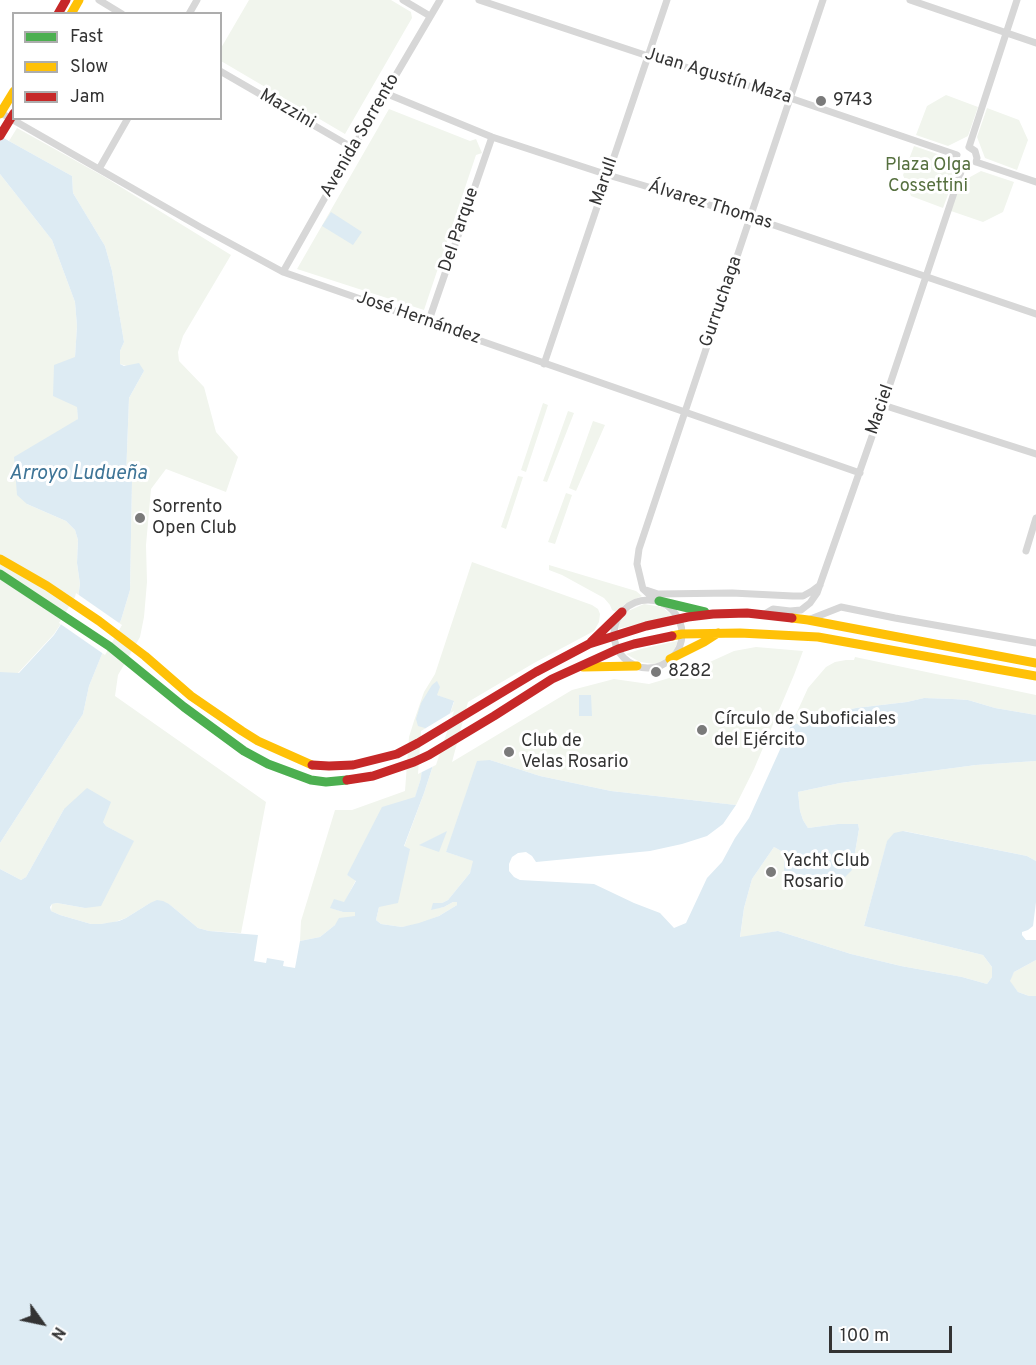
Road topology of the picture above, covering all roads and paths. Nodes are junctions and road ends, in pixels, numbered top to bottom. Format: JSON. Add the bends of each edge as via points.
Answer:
{"nodes":[{"id":1,"x":99,"y":0,"type":"edge"},
{"id":2,"x":403,"y":0,"type":"edge"},
{"id":3,"x":440,"y":0,"type":"edge"},
{"id":4,"x":479,"y":0,"type":"edge"},
{"id":5,"x":667,"y":0,"type":"edge"},
{"id":6,"x":823,"y":0,"type":"edge"},
{"id":7,"x":910,"y":0,"type":"edge"},
{"id":8,"x":1017,"y":0,"type":"edge"},
{"id":9,"x":119,"y":12,"type":"edge"},
{"id":10,"x":430,"y":16,"type":"junction"},
{"id":11,"x":1007,"y":33,"type":"junction"},
{"id":12,"x":1036,"y":43,"type":"edge"},
{"id":13,"x":648,"y":56,"type":"junction"},
{"id":14,"x":222,"y":72,"type":"edge"},
{"id":15,"x":385,"y":93,"type":"junction"},
{"id":16,"x":12,"y":94,"type":"edge"},
{"id":17,"x":790,"y":98,"type":"junction"},
{"id":18,"x":0,"y":114,"type":"edge"},
{"id":19,"x":12,"y":116,"type":"edge"},
{"id":20,"x":19,"y":120,"type":"edge"},
{"id":21,"x":128,"y":120,"type":"edge"},
{"id":22,"x":2,"y":132,"type":"edge"},
{"id":23,"x":492,"y":137,"type":"junction"},
{"id":24,"x":969,"y":147,"type":"junction"},
{"id":25,"x":353,"y":148,"type":"junction"},
{"id":26,"x":957,"y":155,"type":"junction"},
{"id":27,"x":976,"y":162,"type":"junction"},
{"id":28,"x":963,"y":166,"type":"junction"},
{"id":29,"x":99,"y":169,"type":"junction"},
{"id":30,"x":608,"y":175,"type":"junction"},
{"id":31,"x":1036,"y":182,"type":"edge"},
{"id":32,"x":750,"y":217,"type":"junction"},
{"id":33,"x":283,"y":272,"type":"junction"},
{"id":34,"x":926,"y":277,"type":"junction"},
{"id":35,"x":1036,"y":314,"type":"edge"},
{"id":36,"x":428,"y":323,"type":"junction"},
{"id":37,"x":544,"y":364,"type":"junction"},
{"id":38,"x":884,"y":405,"type":"junction"},
{"id":39,"x":684,"y":413,"type":"junction"},
{"id":40,"x":1036,"y":454,"type":"edge"},
{"id":41,"x":860,"y":473,"type":"junction"},
{"id":42,"x":1036,"y":518,"type":"edge"},
{"id":43,"x":1026,"y":551,"type":"dead end"},
{"id":44,"x":0,"y":553,"type":"edge"},
{"id":45,"x":0,"y":559,"type":"edge"},
{"id":46,"x":11,"y":566,"type":"junction"},
{"id":47,"x":0,"y":574,"type":"edge"},
{"id":48,"x":820,"y":585,"type":"junction"},
{"id":49,"x":653,"y":599,"type":"junction"},
{"id":50,"x":622,"y":612,"type":"junction"},
{"id":51,"x":713,"y":614,"type":"junction"},
{"id":52,"x":763,"y":615,"type":"junction"},
{"id":53,"x":678,"y":619,"type":"junction"},
{"id":54,"x":808,"y":620,"type":"junction"},
{"id":55,"x":718,"y":633,"type":"junction"},
{"id":56,"x":682,"y":634,"type":"junction"},
{"id":57,"x":614,"y":635,"type":"junction"},
{"id":58,"x":1036,"y":643,"type":"edge"},
{"id":59,"x":589,"y":644,"type":"junction"},
{"id":60,"x":618,"y":649,"type":"junction"},
{"id":61,"x":670,"y":659,"type":"junction"},
{"id":62,"x":1036,"y":663,"type":"edge"},
{"id":63,"x":637,"y":666,"type":"junction"},
{"id":64,"x":577,"y":667,"type":"junction"},
{"id":65,"x":1036,"y":676,"type":"edge"}],
"edges":[{"from":1,"to":9,"type":"street"},
{"from":2,"to":10,"type":"street"},
{"from":3,"to":10,"type":"street","name":"Avenida Sorrento"},
{"from":4,"to":13,"type":"street","name":"Juan Agustín Maza"},
{"from":5,"to":13,"type":"street","name":"Marull"},
{"from":6,"to":17,"type":"street","name":"Gurruchaga"},
{"from":7,"to":11,"type":"street"},
{"from":8,"to":11,"type":"street"},
{"from":10,"to":15,"type":"street","name":"Avenida Sorrento"},
{"from":11,"to":12,"type":"street"},
{"from":11,"to":24,"type":"street"},
{"from":13,"to":17,"type":"street","name":"Juan Agustín Maza"},
{"from":13,"to":30,"type":"street","name":"Marull"},
{"from":14,"to":25,"type":"street","name":"Mazzini"},
{"from":15,"to":23,"type":"street","name":"Álvarez Thomas"},
{"from":15,"to":25,"type":"street","name":"Avenida Sorrento"},
{"from":16,"to":18,"type":"main road"},
{"from":17,"to":26,"type":"street","name":"Juan Agustín Maza"},
{"from":17,"to":32,"type":"street","name":"Gurruchaga"},
{"from":18,"to":19,"type":"street","name":"José Hernández"},
{"from":19,"to":22,"type":"main road"},
{"from":20,"to":29,"type":"street","name":"José Hernández"},
{"from":21,"to":29,"type":"street"},
{"from":23,"to":30,"type":"street","name":"Álvarez Thomas"},
{"from":23,"to":36,"type":"street","name":"Del Parque"},
{"from":24,"to":26,"type":"street"},
{"from":24,"to":27,"type":"street","via":[[975,151]]},
{"from":25,"to":33,"type":"street","name":"Avenida Sorrento"},
{"from":26,"to":28,"type":"street"},
{"from":27,"to":28,"type":"street"},
{"from":27,"to":31,"type":"street"},
{"from":28,"to":34,"type":"street","name":"Maciel"},
{"from":29,"to":33,"type":"street","name":"José Hernández"},
{"from":30,"to":32,"type":"street","name":"Álvarez Thomas"},
{"from":30,"to":37,"type":"street","name":"Marull"},
{"from":32,"to":34,"type":"street","name":"Álvarez Thomas"},
{"from":32,"to":39,"type":"street","name":"Gurruchaga"},
{"from":33,"to":36,"type":"street","name":"José Hernández"},
{"from":34,"to":35,"type":"street","name":"Álvarez Thomas"},
{"from":34,"to":38,"type":"street","name":"Maciel"},
{"from":36,"to":37,"type":"street","name":"José Hernández"},
{"from":37,"to":39,"type":"street","name":"José Hernández"},
{"from":38,"to":40,"type":"street"},
{"from":38,"to":41,"type":"street","name":"Maciel"},
{"from":39,"to":41,"type":"street","name":"José Hernández"},
{"from":39,"to":49,"type":"street","name":"Gurruchaga","via":[[639,549],[637,564],[643,589]]},
{"from":41,"to":48,"type":"street","name":"Maciel"},
{"from":42,"to":43,"type":"street"},
{"from":44,"to":46,"type":"main road"},
{"from":45,"to":46,"type":"main road"},
{"from":46,"to":59,"type":"main road","via":[[99,621],[191,696],[258,741],[313,765],[353,765],[396,754]]},
{"from":47,"to":64,"type":"main road","via":[[109,646],[252,756],[310,780],[326,782],[373,776],[414,762]]},
{"from":48,"to":49,"type":"street","via":[[803,596],[732,593]]},
{"from":48,"to":52,"type":"street","name":"Maciel","via":[[801,610],[773,609]]},
{"from":49,"to":50,"type":"street","via":[[628,606]]},
{"from":49,"to":51,"type":"main road"},
{"from":49,"to":53,"type":"street","name":"Gurruchaga","via":[[670,608]]},
{"from":50,"to":57,"type":"street"},
{"from":50,"to":59,"type":"main road"},
{"from":51,"to":52,"type":"main road"},
{"from":51,"to":53,"type":"main road"},
{"from":52,"to":54,"type":"main road"},
{"from":53,"to":56,"type":"street"},
{"from":53,"to":57,"type":"main road"},
{"from":54,"to":58,"type":"street","via":[[841,607]]},
{"from":54,"to":62,"type":"main road"},
{"from":55,"to":56,"type":"main road"},
{"from":55,"to":61,"type":"main road"},
{"from":55,"to":65,"type":"main road","via":[[819,637]]},
{"from":56,"to":60,"type":"main road"},
{"from":56,"to":61,"type":"street"},
{"from":57,"to":59,"type":"main road"},
{"from":57,"to":60,"type":"street"},
{"from":60,"to":63,"type":"street"},
{"from":60,"to":64,"type":"main road"},
{"from":61,"to":63,"type":"street","via":[[657,666]]},
{"from":63,"to":64,"type":"main road"}]}
